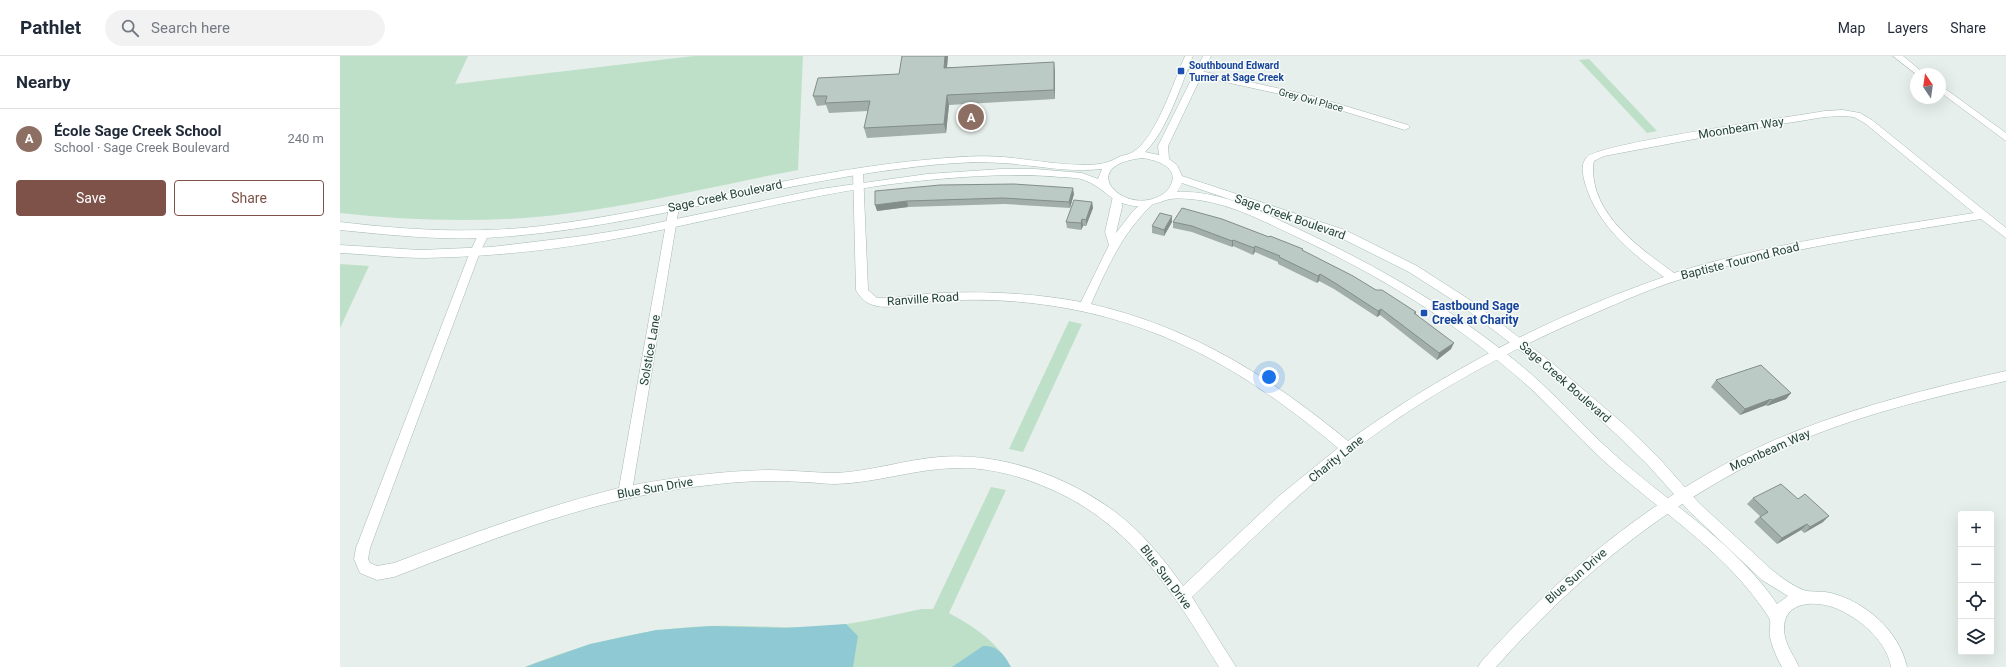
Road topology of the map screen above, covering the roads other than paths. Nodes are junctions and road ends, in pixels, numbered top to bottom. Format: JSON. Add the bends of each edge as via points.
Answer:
{"nodes":[{"id":1,"x":1189,"y":56,"type":"edge"},
{"id":2,"x":1207,"y":56,"type":"edge"},
{"id":3,"x":1897,"y":56,"type":"edge"},
{"id":4,"x":1913,"y":68,"type":"edge"},
{"id":5,"x":1195,"y":73,"type":"junction"},
{"id":6,"x":1946,"y":93,"type":"edge"},
{"id":7,"x":1405,"y":127,"type":"dead end"},
{"id":8,"x":2006,"y":138,"type":"edge"},
{"id":9,"x":1136,"y":156,"type":"junction"},
{"id":10,"x":1164,"y":160,"type":"junction"},
{"id":11,"x":1110,"y":166,"type":"junction"},
{"id":12,"x":858,"y":171,"type":"junction"},
{"id":13,"x":1178,"y":178,"type":"junction"},
{"id":14,"x":858,"y":186,"type":"junction"},
{"id":15,"x":1104,"y":187,"type":"junction"},
{"id":16,"x":1167,"y":196,"type":"junction"},
{"id":17,"x":1117,"y":198,"type":"junction"},
{"id":18,"x":1148,"y":203,"type":"junction"},
{"id":19,"x":674,"y":207,"type":"junction"},
{"id":20,"x":1983,"y":215,"type":"junction"},
{"id":21,"x":671,"y":224,"type":"junction"},
{"id":22,"x":340,"y":226,"type":"edge"},
{"id":23,"x":484,"y":234,"type":"junction"},
{"id":24,"x":2006,"y":234,"type":"edge"},
{"id":25,"x":1113,"y":243,"type":"junction"},
{"id":26,"x":340,"y":249,"type":"edge"},
{"id":27,"x":475,"y":252,"type":"junction"},
{"id":28,"x":1673,"y":278,"type":"junction"},
{"id":29,"x":1084,"y":307,"type":"junction"},
{"id":30,"x":1508,"y":348,"type":"junction"},
{"id":31,"x":2006,"y":376,"type":"edge"},
{"id":32,"x":1347,"y":448,"type":"junction"},
{"id":33,"x":625,"y":494,"type":"junction"},
{"id":34,"x":1676,"y":499,"type":"junction"},
{"id":35,"x":1182,"y":597,"type":"junction"},
{"id":36,"x":1804,"y":597,"type":"junction"},
{"id":37,"x":1777,"y":618,"type":"junction"},
{"id":38,"x":1787,"y":665,"type":"edge"},
{"id":39,"x":1228,"y":667,"type":"edge"},
{"id":40,"x":1486,"y":667,"type":"edge"},
{"id":41,"x":1899,"y":667,"type":"edge"}],
"edges":[{"from":1,"to":9,"type":"street","via":[[1158,128],[1149,143]]},
{"from":2,"to":5,"type":"street"},
{"from":3,"to":4,"type":"street"},
{"from":5,"to":7,"type":"street","name":"Grey Owl Place","via":[[1309,98]]},
{"from":5,"to":10,"type":"street","via":[[1163,146]]},
{"from":6,"to":8,"type":"street"},
{"from":9,"to":10,"type":"street"},
{"from":9,"to":11,"type":"street","via":[[1122,159]]},
{"from":10,"to":13,"type":"street","via":[[1172,166]]},
{"from":11,"to":12,"type":"street","name":"Sage Creek Boulevard","via":[[1084,168],[969,160]]},
{"from":11,"to":15,"type":"street","via":[[1103,178]]},
{"from":12,"to":14,"type":"street","name":"Ranville Road"},
{"from":12,"to":19,"type":"street","name":"Sage Creek Boulevard","via":[[774,185]]},
{"from":13,"to":16,"type":"street","via":[[1175,187]]},
{"from":13,"to":30,"type":"street","name":"Sage Creek Boulevard","via":[[1308,221],[1377,250],[1440,285]]},
{"from":14,"to":15,"type":"street","name":"Sage Creek Boulevard","via":[[927,177],[1021,172],[1078,175]]},
{"from":14,"to":21,"type":"street","name":"Sage Creek Boulevard"},
{"from":14,"to":29,"type":"street","name":"Ranville Road","via":[[862,290],[865,297],[890,302],[921,298],[990,296]]},
{"from":15,"to":17,"type":"street"},
{"from":16,"to":18,"type":"street"},
{"from":16,"to":30,"type":"street","name":"Sage Creek Boulevard","via":[[1198,196],[1261,217],[1362,264],[1446,315]]},
{"from":17,"to":18,"type":"street"},
{"from":17,"to":25,"type":"street","via":[[1116,214],[1110,229]]},
{"from":18,"to":25,"type":"street","via":[[1133,217]]},
{"from":19,"to":21,"type":"street","name":"Solstice Lane"},
{"from":19,"to":23,"type":"street","name":"Sage Creek Boulevard","via":[[580,224]]},
{"from":20,"to":24,"type":"street","name":"Moonbeam Way"},
{"from":20,"to":28,"type":"street","name":"Baptiste Tourond Road","via":[[1780,250]]},
{"from":20,"to":28,"type":"street","name":"Moonbeam Way","via":[[1857,115],[1825,114],[1699,134],[1592,157],[1588,162],[1590,185],[1603,215],[1626,241]]},
{"from":21,"to":27,"type":"street","name":"Sage Creek Boulevard","via":[[582,240]]},
{"from":21,"to":33,"type":"street","name":"Solstice Lane"},
{"from":22,"to":23,"type":"street","name":"Sage Creek Boulevard","via":[[420,234]]},
{"from":23,"to":27,"type":"street","name":"Blue Sun Drive"},
{"from":25,"to":29,"type":"street"},
{"from":26,"to":27,"type":"street","name":"Sage Creek Boulevard","via":[[420,254]]},
{"from":27,"to":33,"type":"street","name":"Blue Sun Drive","via":[[363,548],[361,559],[365,568],[377,573],[394,570],[544,514]]},
{"from":28,"to":30,"type":"street","name":"Baptiste Tourond Road","via":[[1592,309]]},
{"from":29,"to":32,"type":"street","name":"Ranville Road","via":[[1146,324],[1190,341],[1227,360],[1290,400]]},
{"from":30,"to":32,"type":"street","name":"Charity Lane","via":[[1425,395]]},
{"from":30,"to":34,"type":"street","name":"Sage Creek Boulevard","via":[[1525,376],[1595,445]]},
{"from":30,"to":34,"type":"street","name":"Sage Creek Boulevard","via":[[1621,430],[1652,460]]},
{"from":31,"to":34,"type":"street","name":"Moonbeam Way","via":[[1923,394],[1866,411],[1775,445]]},
{"from":32,"to":35,"type":"street","name":"Charity Lane","via":[[1266,517]]},
{"from":33,"to":35,"type":"street","name":"Blue Sun Drive","via":[[708,479],[794,476],[839,478],[938,464],[966,462],[989,465],[1019,471],[1054,484],[1088,501],[1139,541],[1167,574]]},
{"from":34,"to":36,"type":"street","name":"Sage Creek Boulevard","via":[[1767,576]]},
{"from":34,"to":37,"type":"street","name":"Sage Creek Boulevard","via":[[1754,585]]},
{"from":34,"to":40,"type":"street","name":"Blue Sun Drive","via":[[1602,553],[1552,596],[1511,637]]},
{"from":35,"to":39,"type":"street","name":"Blue Sun Drive"},
{"from":36,"to":37,"type":"street","via":[[1782,608]]},
{"from":36,"to":41,"type":"street","via":[[1828,599],[1846,605],[1864,616],[1889,643]]},
{"from":37,"to":38,"type":"street","via":[[1776,638]]}]}
